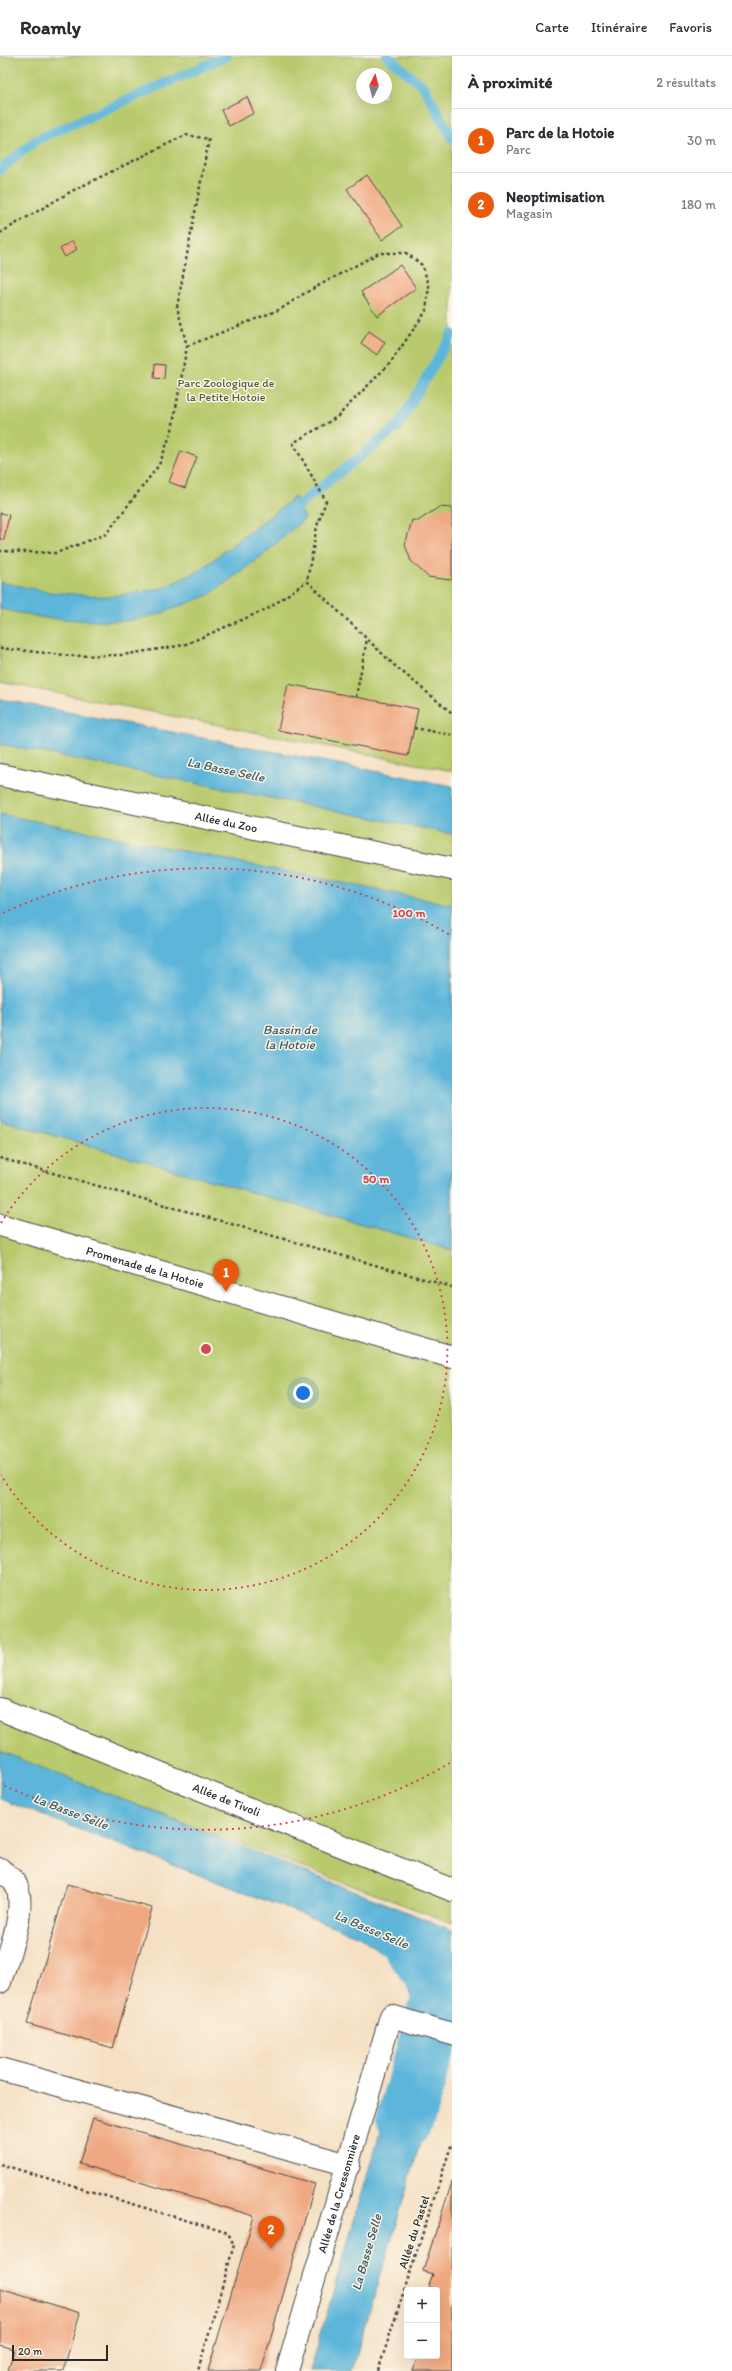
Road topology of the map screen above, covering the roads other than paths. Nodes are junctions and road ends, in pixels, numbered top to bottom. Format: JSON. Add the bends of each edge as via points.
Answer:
{"nodes":[{"id":1,"x":0,"y":775,"type":"edge"},
{"id":2,"x":452,"y":869,"type":"edge"},
{"id":3,"x":0,"y":1225,"type":"edge"},
{"id":4,"x":452,"y":1357,"type":"edge"},
{"id":5,"x":0,"y":1709,"type":"edge"},
{"id":6,"x":0,"y":1869,"type":"edge"},
{"id":7,"x":452,"y":1890,"type":"edge"},
{"id":8,"x":0,"y":1982,"type":"edge"},
{"id":9,"x":452,"y":2034,"type":"edge"},
{"id":10,"x":0,"y":2070,"type":"edge"},
{"id":11,"x":348,"y":2165,"type":"junction"},
{"id":12,"x":287,"y":2371,"type":"edge"}],
"edges":[{"from":1,"to":2,"type":"street","name":"Allée du Zoo"},
{"from":3,"to":4,"type":"street","name":"Promenade de la Hotoie"},
{"from":5,"to":7,"type":"street","name":"Allée de Tivoli"},
{"from":6,"to":8,"type":"street","via":[[14,1881],[20,1894],[20,1911]]},
{"from":9,"to":11,"type":"street","name":"Allée de la Cressonnière","via":[[391,2016]]},
{"from":10,"to":11,"type":"street"},
{"from":11,"to":12,"type":"street","name":"Allée de la Cressonnière"}]}
